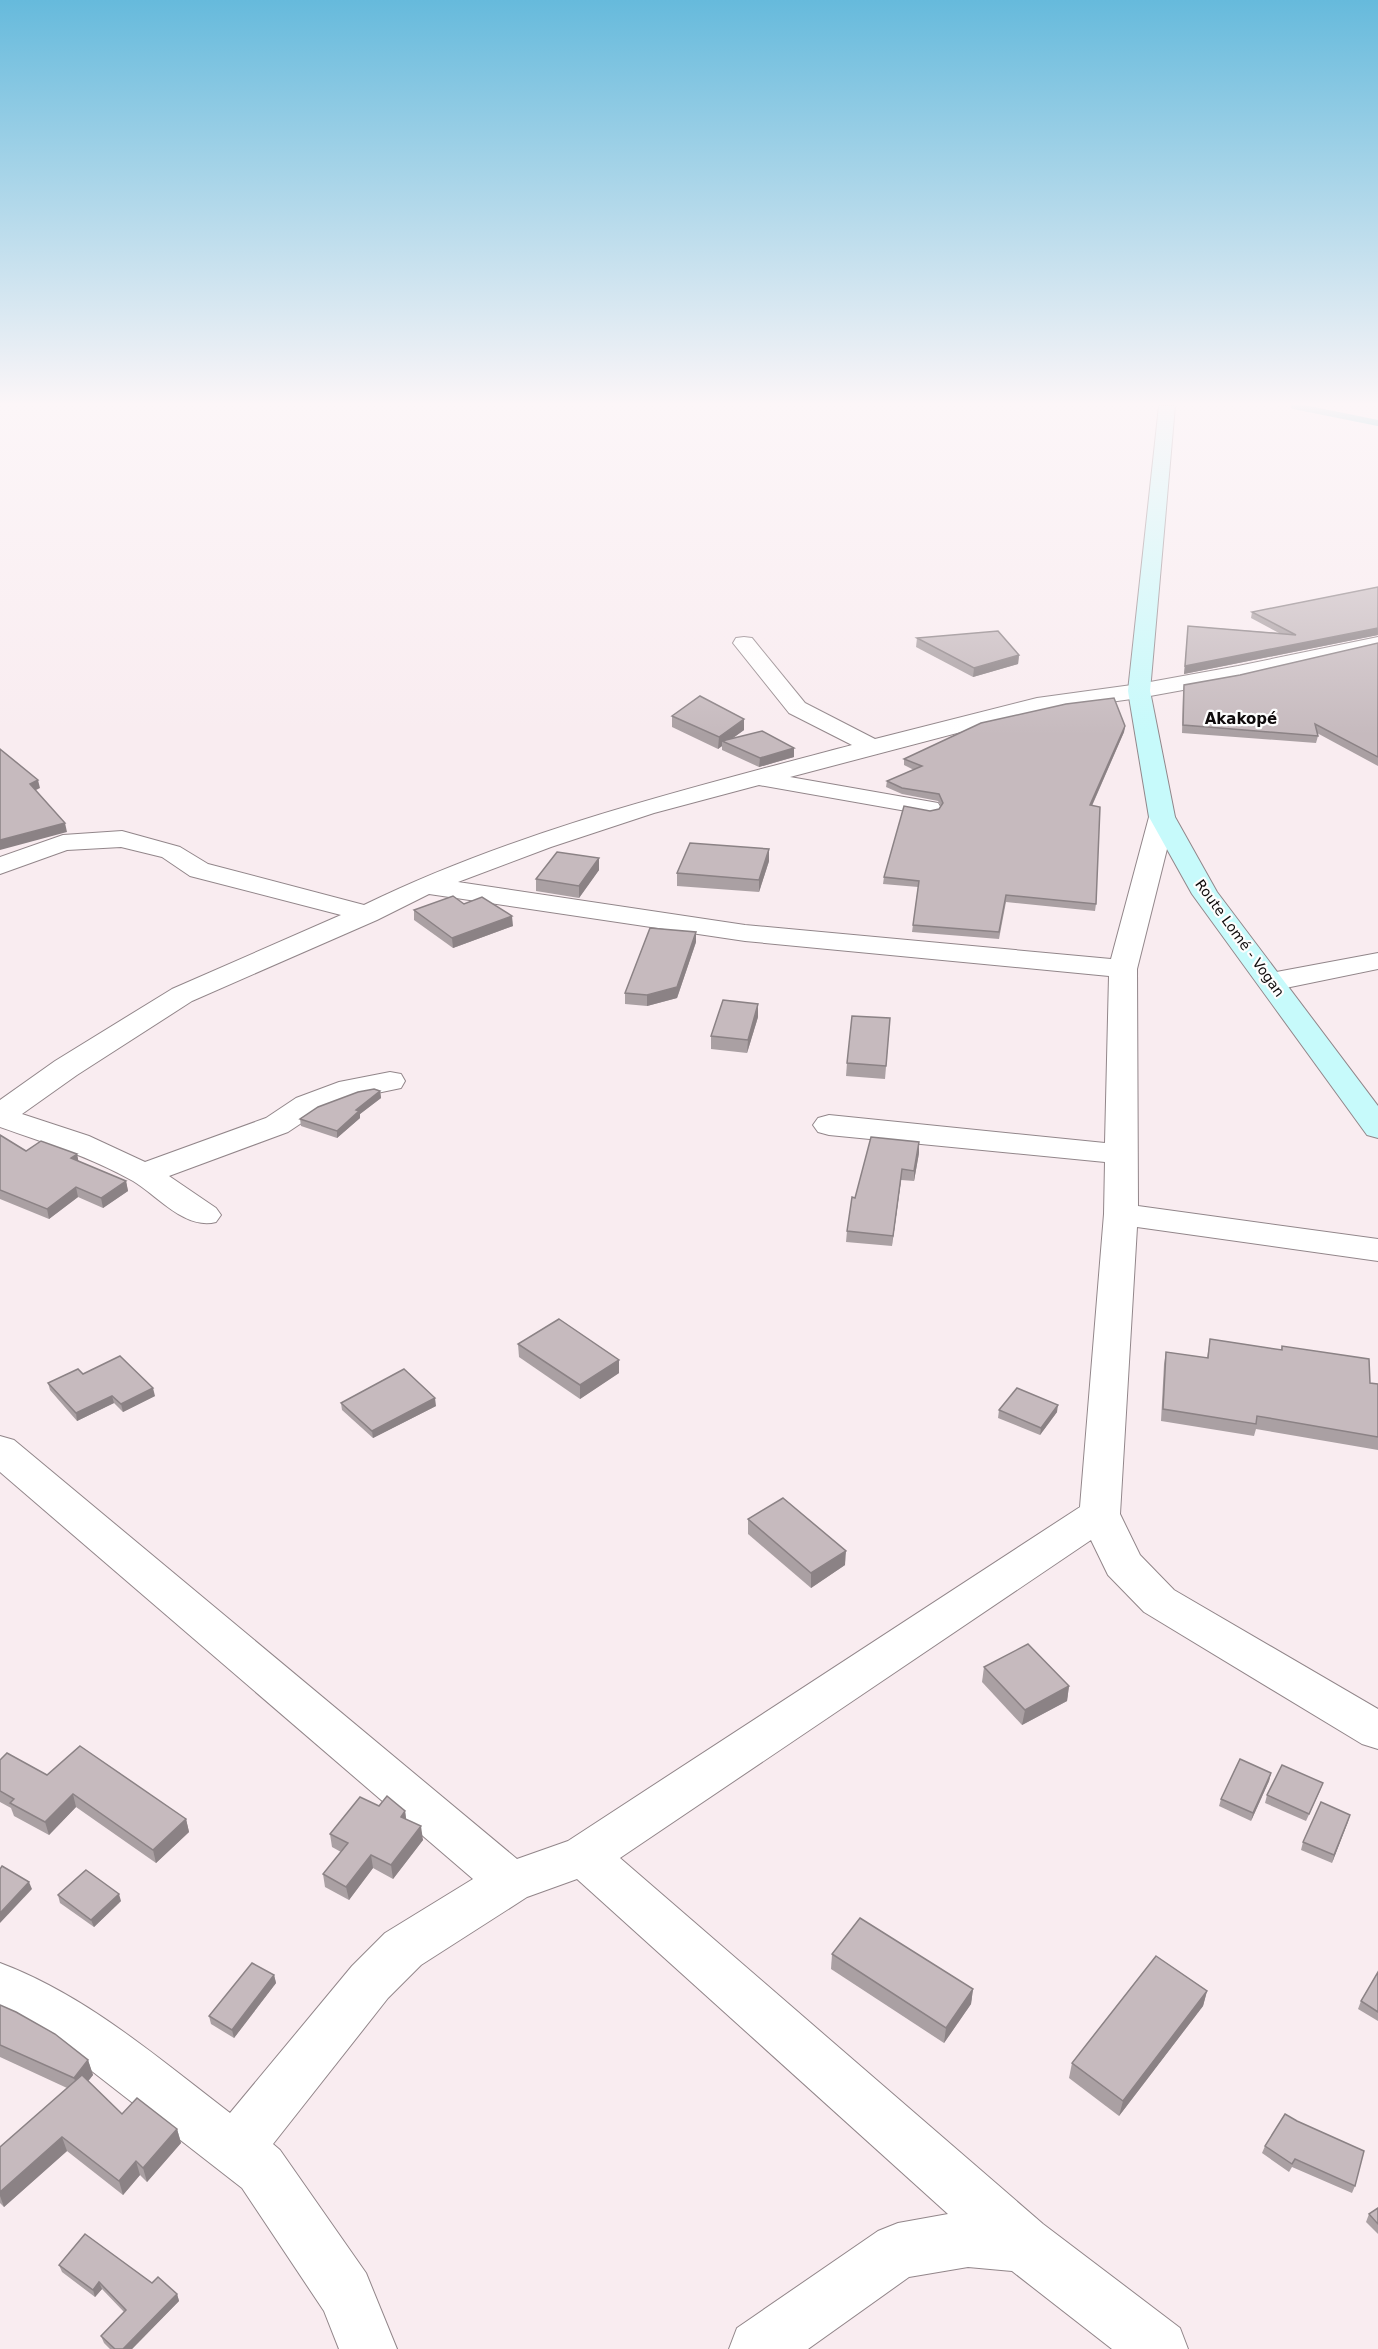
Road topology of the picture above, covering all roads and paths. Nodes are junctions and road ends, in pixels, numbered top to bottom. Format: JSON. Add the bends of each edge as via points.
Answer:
{"nodes":[{"id":1,"x":1156,"y":516,"type":"edge"},
{"id":2,"x":744,"y":643,"type":"dead end"},
{"id":3,"x":1378,"y":643,"type":"edge"},
{"id":4,"x":1139,"y":691,"type":"junction"},
{"id":5,"x":873,"y":747,"type":"junction"},
{"id":6,"x":757,"y":778,"type":"junction"},
{"id":7,"x":929,"y":808,"type":"edge"},
{"id":8,"x":1162,"y":817,"type":"junction"},
{"id":9,"x":0,"y":866,"type":"edge"},
{"id":10,"x":426,"y":885,"type":"junction"},
{"id":11,"x":367,"y":914,"type":"junction"},
{"id":12,"x":1378,"y":961,"type":"edge"},
{"id":13,"x":1123,"y":969,"type":"junction"},
{"id":14,"x":1271,"y":982,"type":"junction"},
{"id":15,"x":390,"y":1081,"type":"dead end"},
{"id":16,"x":0,"y":1116,"type":"edge"},
{"id":17,"x":829,"y":1125,"type":"dead end"},
{"id":18,"x":1378,"y":1128,"type":"edge"},
{"id":19,"x":1121,"y":1154,"type":"junction"},
{"id":20,"x":144,"y":1174,"type":"junction"},
{"id":21,"x":1121,"y":1214,"type":"junction"},
{"id":22,"x":204,"y":1215,"type":"dead end"},
{"id":23,"x":1378,"y":1250,"type":"edge"},
{"id":24,"x":0,"y":1450,"type":"edge"},
{"id":25,"x":1100,"y":1514,"type":"junction"},
{"id":26,"x":1378,"y":1731,"type":"edge"},
{"id":27,"x":584,"y":1856,"type":"junction"},
{"id":28,"x":510,"y":1882,"type":"junction"},
{"id":29,"x":0,"y":1986,"type":"edge"},
{"id":30,"x":235,"y":2149,"type":"junction"},
{"id":31,"x":1023,"y":2244,"type":"junction"},
{"id":32,"x":368,"y":2349,"type":"edge"},
{"id":33,"x":758,"y":2349,"type":"edge"},
{"id":34,"x":1159,"y":2349,"type":"edge"}],
"edges":[{"from":1,"to":4,"type":"main road","name":"Route Lomé - Vogan"},
{"from":2,"to":5,"type":"street","via":[[797,708]]},
{"from":3,"to":4,"type":"street"},
{"from":4,"to":5,"type":"street","via":[[1037,705]]},
{"from":4,"to":8,"type":"main road","name":"Route Lomé - Vogan"},
{"from":5,"to":6,"type":"street"},
{"from":6,"to":7,"type":"street"},
{"from":6,"to":10,"type":"street","via":[[634,812]]},
{"from":8,"to":13,"type":"street"},
{"from":8,"to":14,"type":"main road","name":"Route Lomé - Vogan","via":[[1205,894]]},
{"from":9,"to":11,"type":"street","via":[[63,843],[122,839],[171,852],[199,870]]},
{"from":10,"to":11,"type":"street"},
{"from":10,"to":13,"type":"street","via":[[745,933]]},
{"from":11,"to":16,"type":"street","via":[[182,994],[66,1068]]},
{"from":12,"to":14,"type":"street"},
{"from":13,"to":19,"type":"street"},
{"from":14,"to":18,"type":"main road","name":"Route Lomé - Vogan"},
{"from":15,"to":20,"type":"street","via":[[350,1089],[307,1105],[277,1125]]},
{"from":16,"to":20,"type":"street","via":[[78,1143]]},
{"from":17,"to":19,"type":"street"},
{"from":19,"to":21,"type":"street"},
{"from":20,"to":22,"type":"street"},
{"from":21,"to":23,"type":"street"},
{"from":21,"to":25,"type":"street"},
{"from":24,"to":28,"type":"street"},
{"from":25,"to":26,"type":"street","via":[[1123,1564],[1159,1601]]},
{"from":25,"to":27,"type":"street"},
{"from":27,"to":28,"type":"street"},
{"from":27,"to":31,"type":"street"},
{"from":28,"to":30,"type":"street","via":[[403,1948],[369,1982]]},
{"from":29,"to":30,"type":"street","via":[[79,2030]]},
{"from":30,"to":32,"type":"street","via":[[261,2169],[346,2293]]},
{"from":31,"to":33,"type":"street","via":[[969,2239],[898,2251]]},
{"from":31,"to":34,"type":"street"}]}
